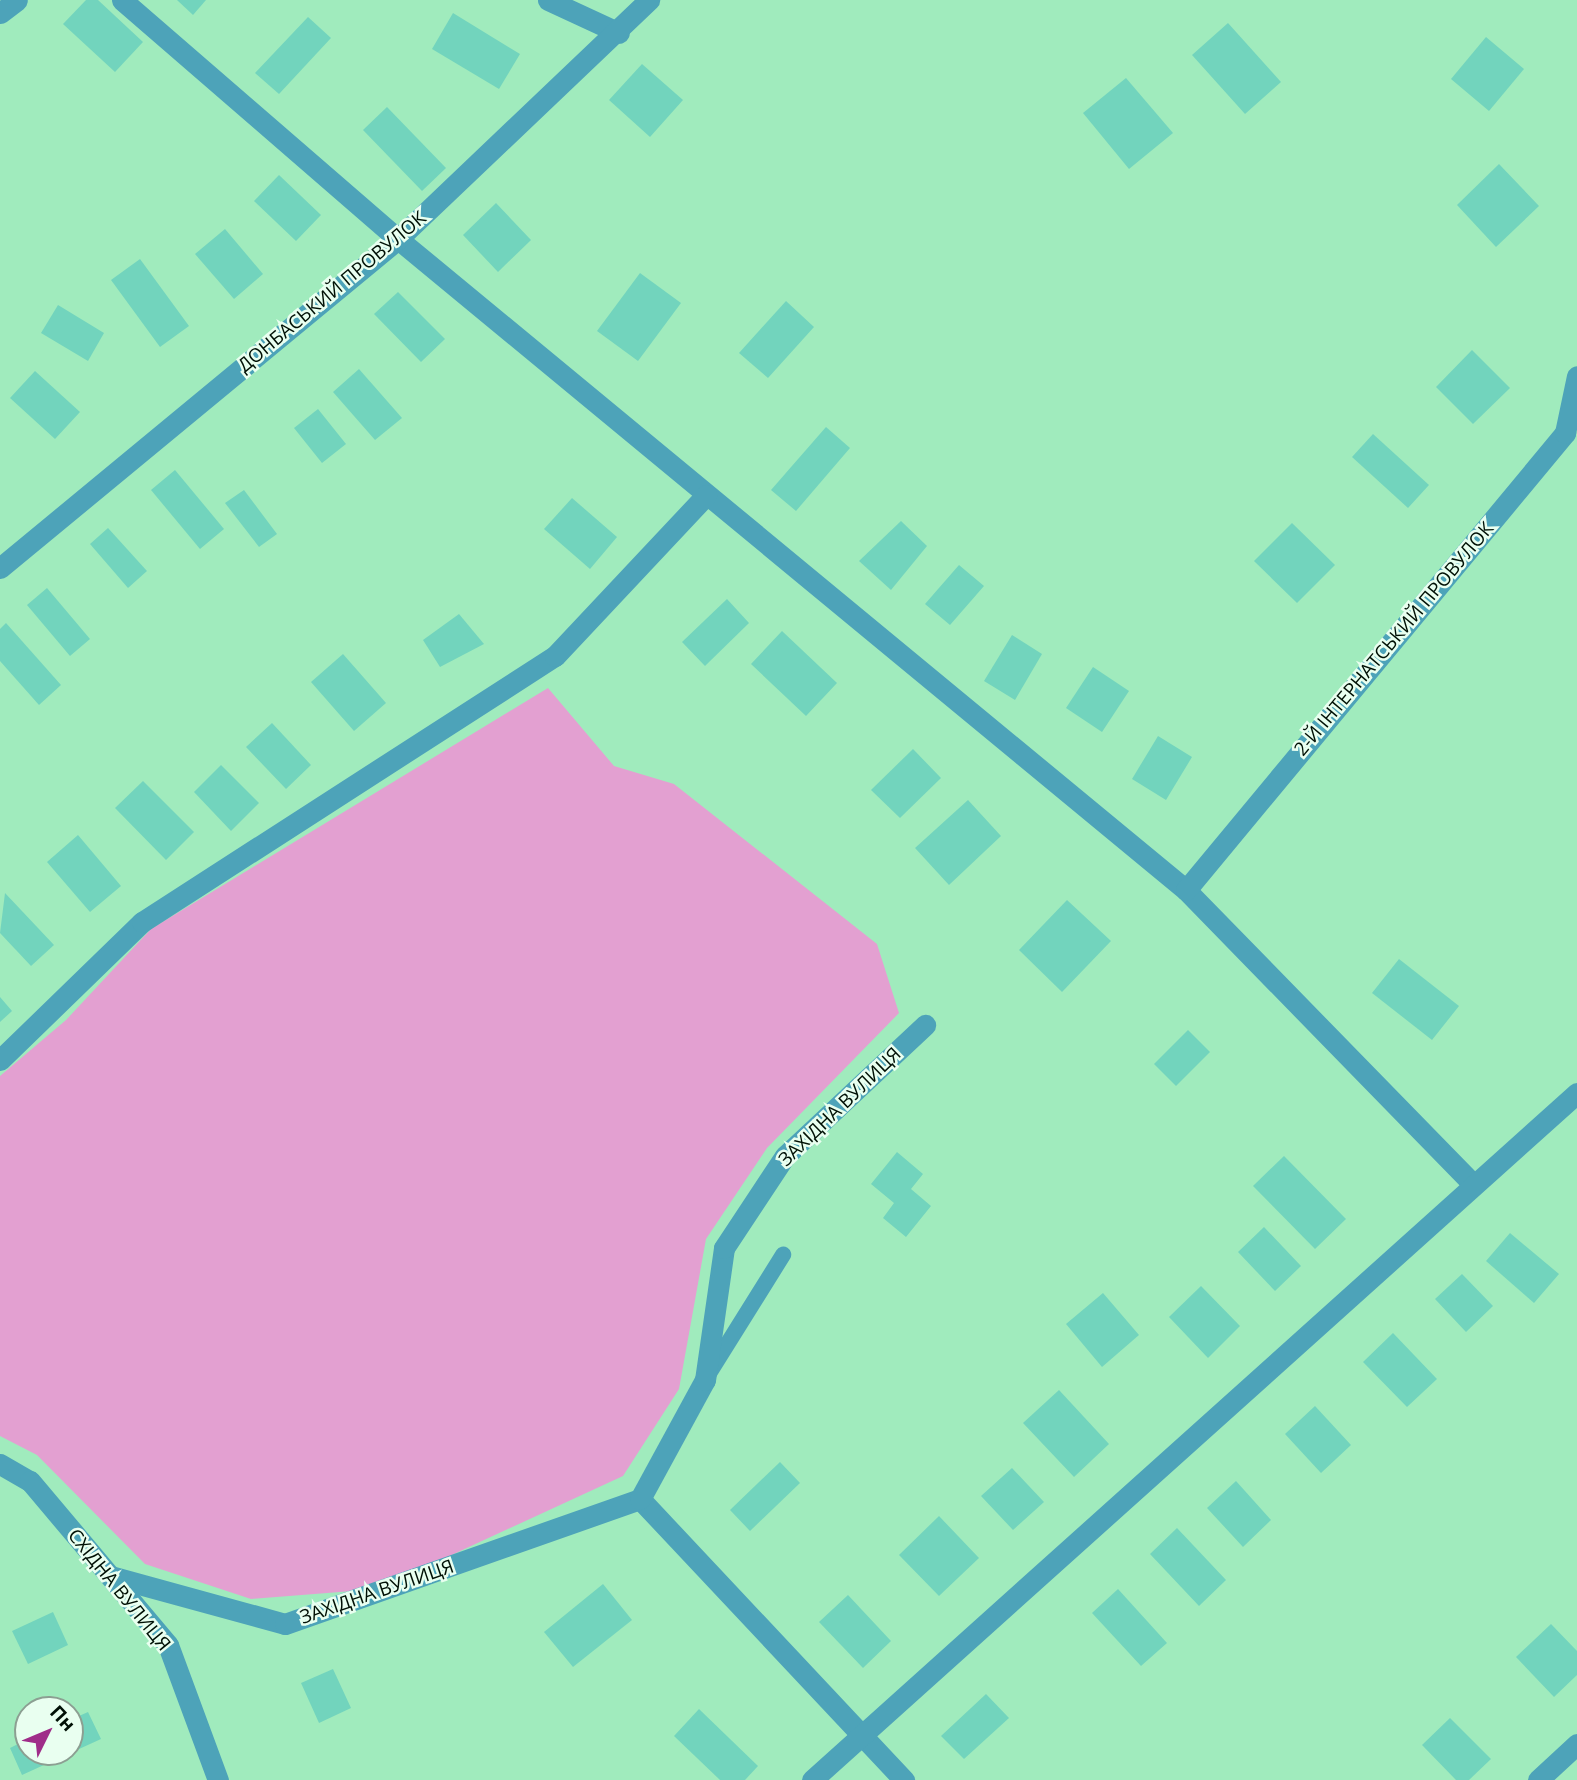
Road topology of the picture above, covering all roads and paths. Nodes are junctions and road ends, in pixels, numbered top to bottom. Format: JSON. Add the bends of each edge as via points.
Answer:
{"nodes":[{"id":1,"x":17,"y":0,"type":"edge"},
{"id":2,"x":122,"y":0,"type":"edge"},
{"id":3,"x":548,"y":0,"type":"edge"},
{"id":4,"x":649,"y":0,"type":"edge"},
{"id":5,"x":0,"y":13,"type":"edge"},
{"id":6,"x":619,"y":33,"type":"junction"},
{"id":7,"x":398,"y":239,"type":"junction"},
{"id":8,"x":1577,"y":376,"type":"edge"},
{"id":9,"x":706,"y":495,"type":"junction"},
{"id":10,"x":0,"y":568,"type":"edge"},
{"id":11,"x":1186,"y":890,"type":"junction"},
{"id":12,"x":925,"y":1025,"type":"dead end"},
{"id":13,"x":0,"y":1060,"type":"edge"},
{"id":14,"x":1577,"y":1093,"type":"edge"},
{"id":15,"x":1473,"y":1184,"type":"junction"},
{"id":16,"x":783,"y":1255,"type":"dead end"},
{"id":17,"x":705,"y":1380,"type":"junction"},
{"id":18,"x":0,"y":1464,"type":"edge"},
{"id":19,"x":640,"y":1499,"type":"junction"},
{"id":20,"x":110,"y":1576,"type":"junction"},
{"id":21,"x":862,"y":1733,"type":"junction"},
{"id":22,"x":1575,"y":1750,"type":"edge"},
{"id":23,"x":218,"y":1780,"type":"edge"},
{"id":24,"x":812,"y":1780,"type":"edge"},
{"id":25,"x":904,"y":1780,"type":"edge"},
{"id":26,"x":1538,"y":1780,"type":"edge"}],
"edges":[{"from":1,"to":5,"type":"street"},
{"from":2,"to":7,"type":"street"},
{"from":3,"to":6,"type":"street"},
{"from":4,"to":6,"type":"street","name":"ДОНБАСЬКИЙ ПРОВУЛОК"},
{"from":6,"to":7,"type":"street","name":"ДОНБАСЬКИЙ ПРОВУЛОК"},
{"from":7,"to":9,"type":"street"},
{"from":7,"to":10,"type":"street","name":"ДОНБАСЬКИЙ ПРОВУЛОК"},
{"from":8,"to":11,"type":"street","name":"2-Й ІНТЕРНАТСЬКИЙ ПРОВУЛОК","via":[[1565,433]]},
{"from":9,"to":11,"type":"street"},
{"from":9,"to":13,"type":"street","via":[[555,656],[142,922]]},
{"from":11,"to":15,"type":"street"},
{"from":12,"to":17,"type":"street","name":"ЗАХІДНА ВУЛИЦЯ","via":[[785,1156],[724,1248]]},
{"from":14,"to":15,"type":"street"},
{"from":15,"to":21,"type":"street"},
{"from":16,"to":17,"type":"lane"},
{"from":17,"to":19,"type":"street","name":"ЗАХІДНА ВУЛИЦЯ"},
{"from":18,"to":20,"type":"street","name":"СХІДНА ВУЛИЦЯ","via":[[30,1481]]},
{"from":19,"to":20,"type":"street","name":"ЗАХІДНА ВУЛИЦЯ","via":[[285,1624]]},
{"from":19,"to":21,"type":"street"},
{"from":20,"to":23,"type":"street","name":"СХІДНА ВУЛИЦЯ","via":[[168,1645]]},
{"from":21,"to":24,"type":"street"},
{"from":21,"to":25,"type":"street"},
{"from":22,"to":26,"type":"street"}]}
